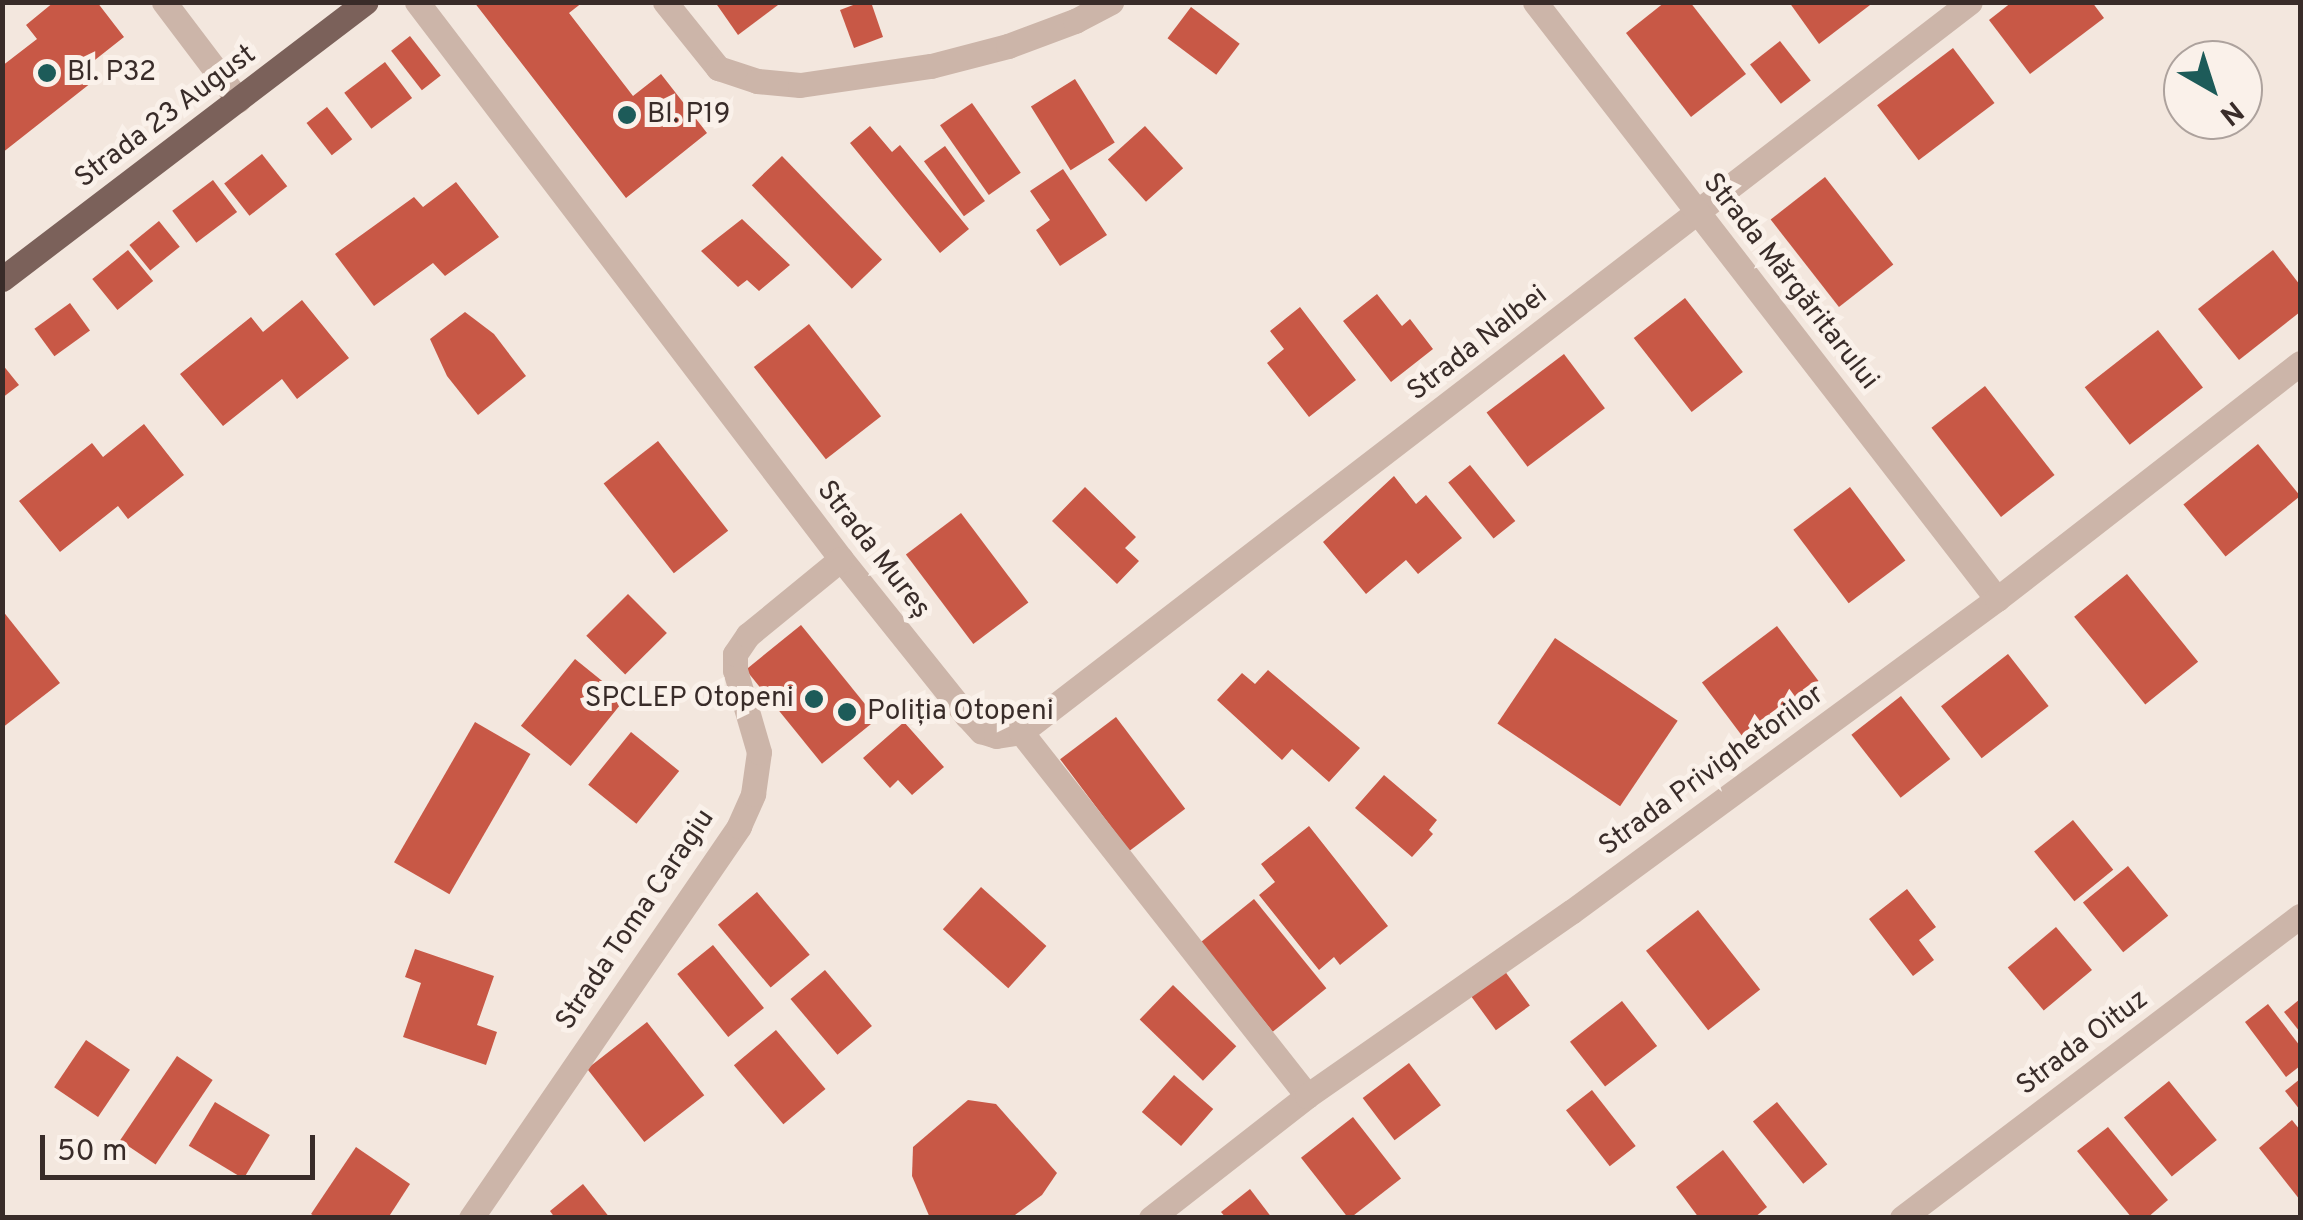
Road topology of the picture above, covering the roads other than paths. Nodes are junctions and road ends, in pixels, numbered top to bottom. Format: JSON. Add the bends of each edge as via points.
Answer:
{"nodes":[{"id":1,"x":164,"y":2,"type":"edge"},
{"id":2,"x":366,"y":2,"type":"edge"},
{"id":3,"x":417,"y":2,"type":"edge"},
{"id":4,"x":664,"y":2,"type":"edge"},
{"id":5,"x":1110,"y":2,"type":"edge"},
{"id":6,"x":1535,"y":2,"type":"edge"},
{"id":7,"x":1970,"y":2,"type":"edge"},
{"id":8,"x":238,"y":100,"type":"junction"},
{"id":9,"x":1698,"y":212,"type":"junction"},
{"id":10,"x":2,"y":279,"type":"edge"},
{"id":11,"x":2300,"y":362,"type":"edge"},
{"id":12,"x":841,"y":560,"type":"junction"},
{"id":13,"x":1997,"y":599,"type":"junction"},
{"id":14,"x":1021,"y":732,"type":"junction"},
{"id":15,"x":2300,"y":916,"type":"edge"},
{"id":16,"x":1307,"y":1096,"type":"junction"},
{"id":17,"x":471,"y":1218,"type":"edge"},
{"id":18,"x":1151,"y":1218,"type":"edge"},
{"id":19,"x":1902,"y":1218,"type":"edge"}],
"edges":[{"from":1,"to":8,"type":"street"},
{"from":2,"to":8,"type":"main road","name":"Strada 23 August"},
{"from":3,"to":12,"type":"street","name":"Strada Mureș"},
{"from":4,"to":5,"type":"street","via":[[718,68],[757,81],[800,84],[931,66],[1008,46]]},
{"from":6,"to":9,"type":"street","name":"Strada Mărgăritarului"},
{"from":7,"to":9,"type":"street","name":"Strada Nalbei"},
{"from":8,"to":10,"type":"main road","name":"Strada 23 August"},
{"from":9,"to":13,"type":"street","name":"Strada Mărgăritarului"},
{"from":9,"to":14,"type":"street","name":"Strada Nalbei"},
{"from":11,"to":13,"type":"street","name":"Strada Privighetorilor"},
{"from":12,"to":14,"type":"street","name":"Strada Mureș","via":[[980,731]]},
{"from":12,"to":17,"type":"street","name":"Strada Toma Caragiu","via":[[748,635],[735,654],[760,752],[754,794]]},
{"from":13,"to":16,"type":"street","name":"Strada Privighetorilor"},
{"from":14,"to":16,"type":"street"},
{"from":15,"to":19,"type":"street","name":"Strada Oituz"},
{"from":16,"to":18,"type":"street","name":"Strada Privighetorilor"}]}
